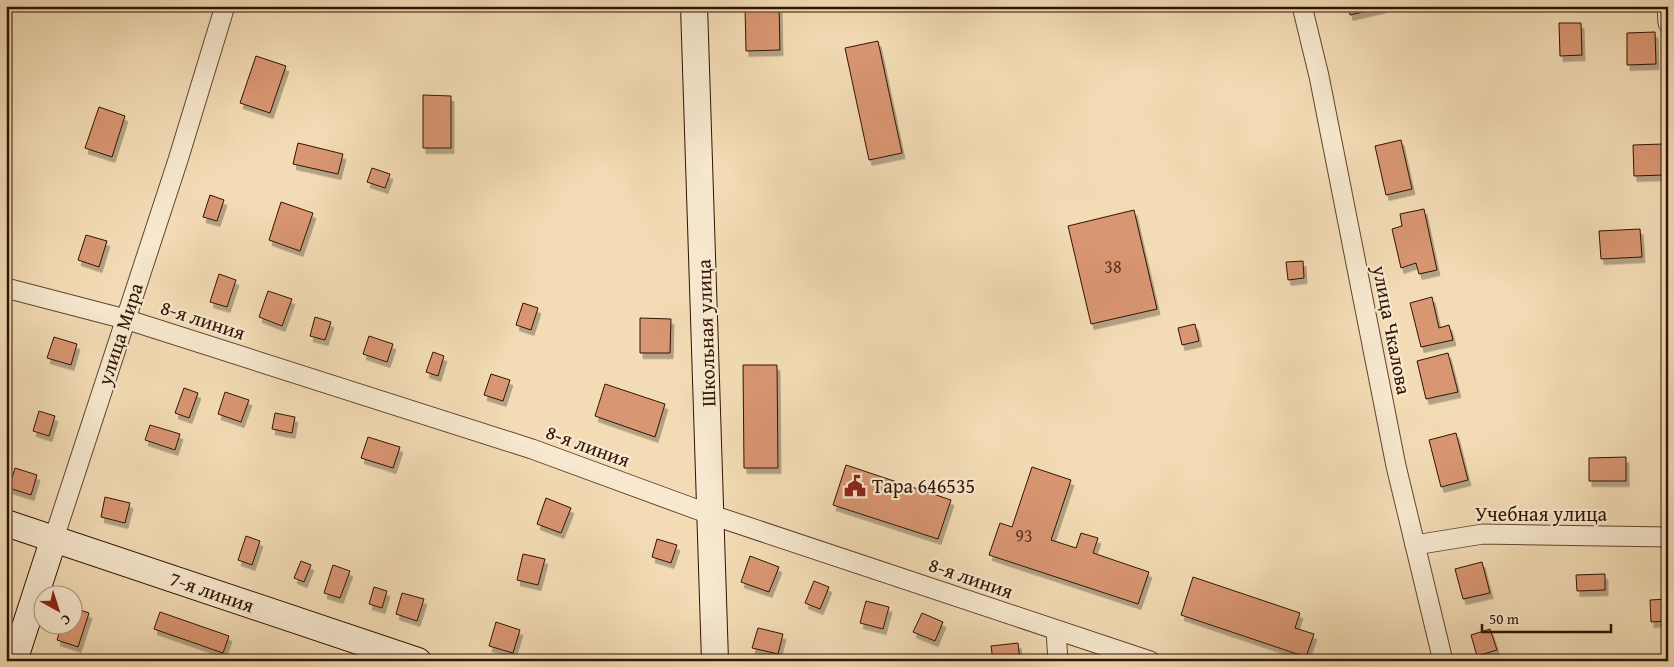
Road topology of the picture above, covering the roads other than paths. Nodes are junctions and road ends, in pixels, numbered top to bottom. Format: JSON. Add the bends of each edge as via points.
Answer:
{"nodes":[{"id":1,"x":225,"y":6,"type":"edge"},
{"id":2,"x":694,"y":6,"type":"edge"},
{"id":3,"x":1302,"y":6,"type":"edge"},
{"id":4,"x":1667,"y":6,"type":"edge"},
{"id":5,"x":1668,"y":23,"type":"edge"},
{"id":6,"x":6,"y":288,"type":"edge"},
{"id":7,"x":125,"y":319,"type":"junction"},
{"id":8,"x":712,"y":514,"type":"junction"},
{"id":9,"x":6,"y":523,"type":"edge"},
{"id":10,"x":1668,"y":537,"type":"edge"},
{"id":11,"x":54,"y":538,"type":"junction"},
{"id":12,"x":1415,"y":545,"type":"junction"},
{"id":13,"x":1056,"y":631,"type":"junction"},
{"id":14,"x":14,"y":661,"type":"edge"},
{"id":15,"x":418,"y":661,"type":"edge"},
{"id":16,"x":715,"y":661,"type":"edge"},
{"id":17,"x":1058,"y":661,"type":"edge"},
{"id":18,"x":1150,"y":661,"type":"edge"},
{"id":19,"x":1443,"y":661,"type":"edge"}],
"edges":[{"from":1,"to":7,"type":"street","name":"улица Мира"},
{"from":2,"to":8,"type":"street","name":"Школьная улица"},
{"from":3,"to":12,"type":"street","name":"улица Чкалова"},
{"from":4,"to":5,"type":"street"},
{"from":6,"to":7,"type":"street","name":"8-я линия"},
{"from":7,"to":8,"type":"street","name":"8-я линия","via":[[532,449]]},
{"from":7,"to":11,"type":"street","name":"улица Мира"},
{"from":8,"to":13,"type":"street","name":"8-я линия"},
{"from":8,"to":16,"type":"street","name":"Школьная улица"},
{"from":9,"to":11,"type":"street","name":"7-я линия"},
{"from":10,"to":12,"type":"street","name":"Учебная улица","via":[[1483,534]]},
{"from":11,"to":14,"type":"street","name":"улица Мира"},
{"from":11,"to":15,"type":"street","name":"7-я линия"},
{"from":12,"to":19,"type":"street","name":"улица Чкалова"},
{"from":13,"to":17,"type":"street"},
{"from":13,"to":18,"type":"street","name":"8-я линия"}]}
